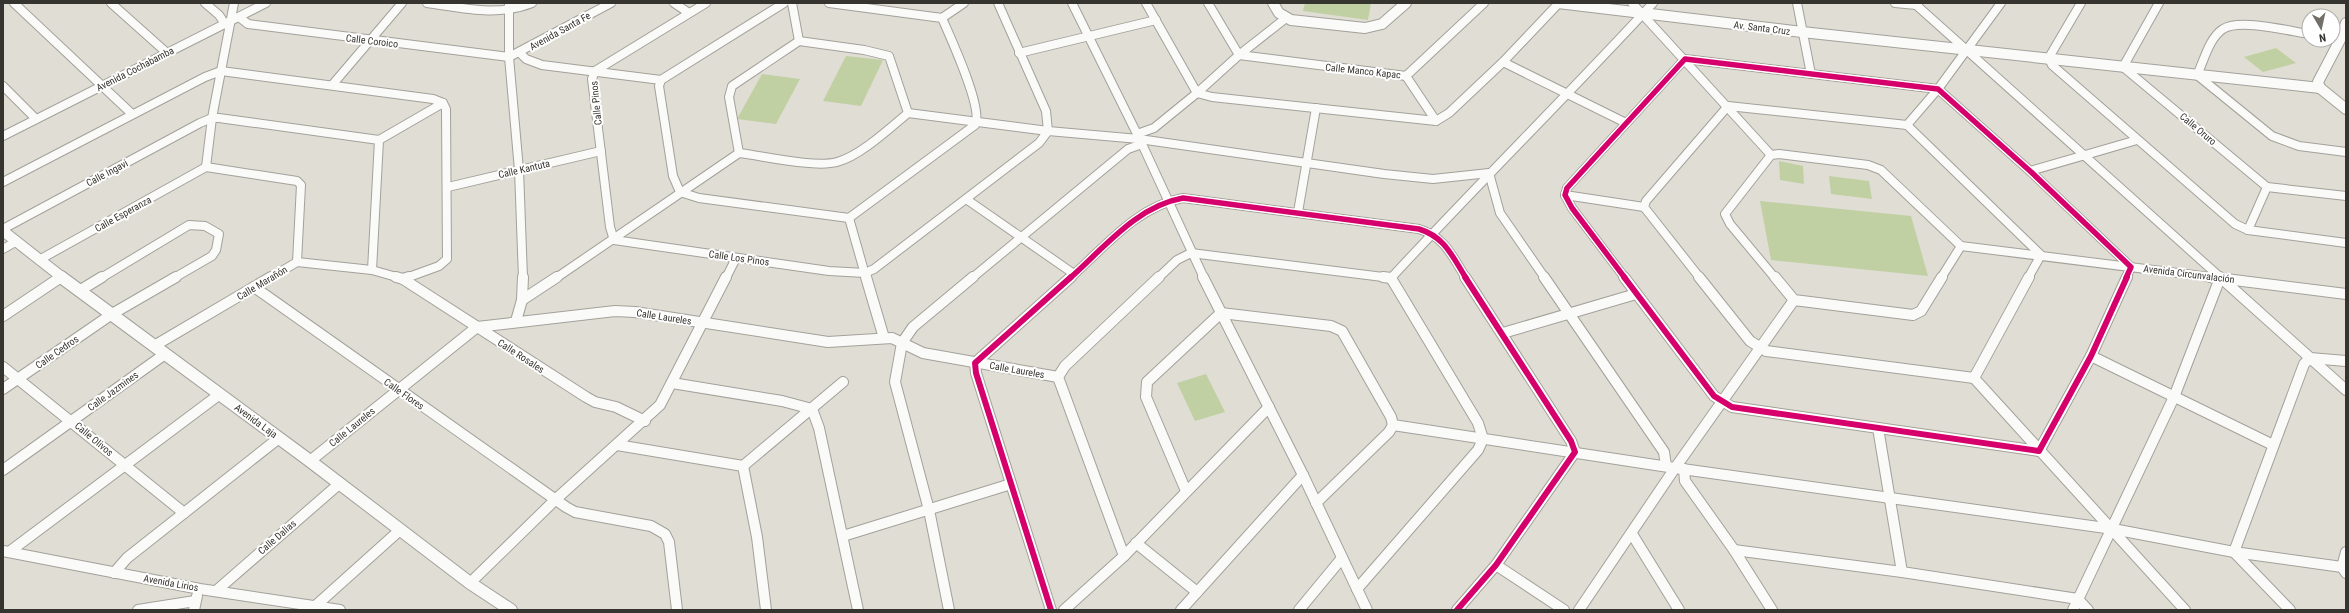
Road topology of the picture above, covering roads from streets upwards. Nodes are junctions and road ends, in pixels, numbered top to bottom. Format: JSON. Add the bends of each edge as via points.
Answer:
{"nodes":[{"id":1,"x":14,"y":3,"type":"edge"},
{"id":2,"x":111,"y":3,"type":"edge"},
{"id":3,"x":205,"y":3,"type":"edge"},
{"id":4,"x":234,"y":3,"type":"edge"},
{"id":5,"x":266,"y":3,"type":"edge"},
{"id":6,"x":402,"y":3,"type":"edge"},
{"id":7,"x":427,"y":3,"type":"edge"},
{"id":8,"x":509,"y":3,"type":"edge"},
{"id":9,"x":532,"y":3,"type":"edge"},
{"id":10,"x":610,"y":3,"type":"edge"},
{"id":11,"x":674,"y":3,"type":"edge"},
{"id":12,"x":706,"y":3,"type":"edge"},
{"id":13,"x":784,"y":3,"type":"edge"},
{"id":14,"x":792,"y":3,"type":"edge"},
{"id":15,"x":829,"y":3,"type":"edge"},
{"id":16,"x":964,"y":3,"type":"edge"},
{"id":17,"x":998,"y":3,"type":"edge"},
{"id":18,"x":1072,"y":3,"type":"edge"},
{"id":19,"x":1146,"y":3,"type":"edge"},
{"id":20,"x":1208,"y":3,"type":"edge"},
{"id":21,"x":1273,"y":3,"type":"edge"},
{"id":22,"x":1406,"y":3,"type":"edge"},
{"id":23,"x":1484,"y":3,"type":"edge"},
{"id":24,"x":1558,"y":3,"type":"edge"},
{"id":25,"x":1632,"y":3,"type":"edge"},
{"id":26,"x":1653,"y":3,"type":"edge"},
{"id":27,"x":1797,"y":3,"type":"edge"},
{"id":28,"x":1895,"y":3,"type":"edge"},
{"id":29,"x":2001,"y":3,"type":"edge"},
{"id":30,"x":2082,"y":3,"type":"edge"},
{"id":31,"x":2158,"y":3,"type":"edge"},
{"id":32,"x":1916,"y":4,"type":"edge"},
{"id":33,"x":509,"y":12,"type":"junction"},
{"id":34,"x":689,"y":13,"type":"junction"},
{"id":35,"x":1642,"y":14,"type":"junction"},
{"id":36,"x":238,"y":17,"type":"junction"},
{"id":37,"x":942,"y":18,"type":"junction"},
{"id":38,"x":1286,"y":18,"type":"junction"},
{"id":39,"x":1156,"y":20,"type":"junction"},
{"id":40,"x":228,"y":22,"type":"junction"},
{"id":41,"x":2346,"y":23,"type":"edge"},
{"id":42,"x":1802,"y":32,"type":"junction"},
{"id":43,"x":2301,"y":33,"type":"edge"},
{"id":44,"x":1089,"y":36,"type":"junction"},
{"id":45,"x":2341,"y":36,"type":"edge"},
{"id":46,"x":370,"y":41,"type":"junction"},
{"id":47,"x":799,"y":41,"type":"junction"},
{"id":48,"x":2335,"y":48,"type":"edge"},
{"id":49,"x":1967,"y":50,"type":"junction"},
{"id":50,"x":167,"y":53,"type":"junction"},
{"id":51,"x":520,"y":53,"type":"junction"},
{"id":52,"x":1020,"y":53,"type":"junction"},
{"id":53,"x":1239,"y":55,"type":"junction"},
{"id":54,"x":509,"y":57,"type":"junction"},
{"id":55,"x":1684,"y":59,"type":"junction"},
{"id":56,"x":2049,"y":59,"type":"junction"},
{"id":57,"x":1503,"y":62,"type":"junction"},
{"id":58,"x":2123,"y":67,"type":"junction"},
{"id":59,"x":221,"y":71,"type":"junction"},
{"id":60,"x":595,"y":71,"type":"junction"},
{"id":61,"x":1811,"y":74,"type":"junction"},
{"id":62,"x":2197,"y":75,"type":"junction"},
{"id":63,"x":1406,"y":76,"type":"junction"},
{"id":64,"x":661,"y":80,"type":"junction"},
{"id":65,"x":333,"y":84,"type":"junction"},
{"id":66,"x":103,"y":85,"type":"junction"},
{"id":67,"x":3,"y":86,"type":"edge"},
{"id":68,"x":2320,"y":88,"type":"junction"},
{"id":69,"x":1938,"y":89,"type":"junction"},
{"id":70,"x":1197,"y":93,"type":"junction"},
{"id":71,"x":1568,"y":95,"type":"junction"},
{"id":72,"x":443,"y":103,"type":"junction"},
{"id":73,"x":1728,"y":106,"type":"junction"},
{"id":74,"x":1316,"y":108,"type":"junction"},
{"id":75,"x":2346,"y":109,"type":"edge"},
{"id":76,"x":908,"y":113,"type":"junction"},
{"id":77,"x":132,"y":114,"type":"junction"},
{"id":78,"x":212,"y":118,"type":"junction"},
{"id":79,"x":36,"y":119,"type":"junction"},
{"id":80,"x":978,"y":120,"type":"junction"},
{"id":81,"x":1436,"y":121,"type":"junction"},
{"id":82,"x":1626,"y":123,"type":"junction"},
{"id":83,"x":1907,"y":125,"type":"junction"},
{"id":84,"x":1048,"y":131,"type":"junction"},
{"id":85,"x":3,"y":136,"type":"edge"},
{"id":86,"x":1139,"y":139,"type":"junction"},
{"id":87,"x":379,"y":140,"type":"junction"},
{"id":88,"x":2137,"y":140,"type":"junction"},
{"id":89,"x":602,"y":151,"type":"junction"},
{"id":90,"x":2346,"y":152,"type":"edge"},
{"id":91,"x":739,"y":153,"type":"junction"},
{"id":92,"x":1771,"y":155,"type":"junction"},
{"id":93,"x":2085,"y":155,"type":"junction"},
{"id":94,"x":1307,"y":163,"type":"junction"},
{"id":95,"x":206,"y":167,"type":"junction"},
{"id":96,"x":519,"y":170,"type":"junction"},
{"id":97,"x":2030,"y":171,"type":"junction"},
{"id":98,"x":1489,"y":173,"type":"junction"},
{"id":99,"x":3,"y":182,"type":"edge"},
{"id":100,"x":448,"y":187,"type":"junction"},
{"id":101,"x":2267,"y":187,"type":"junction"},
{"id":102,"x":680,"y":192,"type":"junction"},
{"id":103,"x":1565,"y":195,"type":"junction"},
{"id":104,"x":2346,"y":196,"type":"edge"},
{"id":105,"x":966,"y":199,"type":"junction"},
{"id":106,"x":1166,"y":200,"type":"junction"},
{"id":107,"x":1644,"y":207,"type":"junction"},
{"id":108,"x":1298,"y":212,"type":"junction"},
{"id":109,"x":850,"y":218,"type":"junction"},
{"id":110,"x":3,"y":230,"type":"edge"},
{"id":111,"x":2248,"y":230,"type":"junction"},
{"id":112,"x":1433,"y":233,"type":"junction"},
{"id":113,"x":1022,"y":237,"type":"junction"},
{"id":114,"x":614,"y":240,"type":"junction"},
{"id":115,"x":16,"y":241,"type":"junction"},
{"id":116,"x":2346,"y":242,"type":"edge"},
{"id":117,"x":1961,"y":246,"type":"junction"},
{"id":118,"x":3,"y":249,"type":"edge"},
{"id":119,"x":1191,"y":253,"type":"junction"},
{"id":120,"x":2041,"y":255,"type":"junction"},
{"id":121,"x":736,"y":258,"type":"junction"},
{"id":122,"x":39,"y":260,"type":"junction"},
{"id":123,"x":297,"y":262,"type":"junction"},
{"id":124,"x":2131,"y":267,"type":"junction"},
{"id":125,"x":372,"y":270,"type":"junction"},
{"id":126,"x":865,"y":273,"type":"junction"},
{"id":127,"x":1074,"y":274,"type":"junction"},
{"id":128,"x":61,"y":277,"type":"junction"},
{"id":129,"x":1391,"y":278,"type":"junction"},
{"id":130,"x":2220,"y":278,"type":"junction"},
{"id":131,"x":403,"y":279,"type":"junction"},
{"id":132,"x":254,"y":287,"type":"junction"},
{"id":133,"x":79,"y":291,"type":"junction"},
{"id":134,"x":1636,"y":294,"type":"junction"},
{"id":135,"x":2346,"y":294,"type":"edge"},
{"id":136,"x":522,"y":300,"type":"junction"},
{"id":137,"x":1794,"y":300,"type":"junction"},
{"id":138,"x":1569,"y":312,"type":"junction"},
{"id":139,"x":1221,"y":313,"type":"junction"},
{"id":140,"x":112,"y":314,"type":"junction"},
{"id":141,"x":3,"y":316,"type":"edge"},
{"id":142,"x":516,"y":321,"type":"junction"},
{"id":143,"x":703,"y":323,"type":"junction"},
{"id":144,"x":478,"y":327,"type":"junction"},
{"id":145,"x":1503,"y":333,"type":"junction"},
{"id":146,"x":884,"y":338,"type":"junction"},
{"id":147,"x":902,"y":343,"type":"junction"},
{"id":148,"x":154,"y":346,"type":"junction"},
{"id":149,"x":1759,"y":348,"type":"junction"},
{"id":150,"x":165,"y":354,"type":"junction"},
{"id":151,"x":2091,"y":356,"type":"junction"},
{"id":152,"x":2310,"y":358,"type":"junction"},
{"id":153,"x":2346,"y":361,"type":"edge"},
{"id":154,"x":975,"y":362,"type":"junction"},
{"id":155,"x":3,"y":367,"type":"edge"},
{"id":156,"x":1058,"y":377,"type":"junction"},
{"id":157,"x":1974,"y":378,"type":"junction"},
{"id":158,"x":17,"y":379,"type":"junction"},
{"id":159,"x":843,"y":382,"type":"dead end"},
{"id":160,"x":672,"y":384,"type":"junction"},
{"id":161,"x":3,"y":389,"type":"edge"},
{"id":162,"x":398,"y":390,"type":"junction"},
{"id":163,"x":2346,"y":390,"type":"edge"},
{"id":164,"x":220,"y":394,"type":"junction"},
{"id":165,"x":2174,"y":397,"type":"junction"},
{"id":166,"x":1723,"y":404,"type":"junction"},
{"id":167,"x":1269,"y":407,"type":"junction"},
{"id":168,"x":812,"y":409,"type":"junction"},
{"id":169,"x":72,"y":421,"type":"junction"},
{"id":170,"x":644,"y":421,"type":"junction"},
{"id":171,"x":1393,"y":425,"type":"junction"},
{"id":172,"x":1878,"y":428,"type":"junction"},
{"id":173,"x":279,"y":438,"type":"junction"},
{"id":174,"x":1482,"y":439,"type":"junction"},
{"id":175,"x":617,"y":445,"type":"junction"},
{"id":176,"x":2273,"y":445,"type":"junction"},
{"id":177,"x":2039,"y":451,"type":"junction"},
{"id":178,"x":1576,"y":452,"type":"junction"},
{"id":179,"x":310,"y":461,"type":"junction"},
{"id":180,"x":126,"y":465,"type":"junction"},
{"id":181,"x":743,"y":466,"type":"junction"},
{"id":182,"x":1675,"y":468,"type":"junction"},
{"id":183,"x":3,"y":470,"type":"edge"},
{"id":184,"x":1303,"y":475,"type":"junction"},
{"id":185,"x":339,"y":484,"type":"junction"},
{"id":186,"x":1011,"y":484,"type":"junction"},
{"id":187,"x":1186,"y":491,"type":"junction"},
{"id":188,"x":1890,"y":496,"type":"junction"},
{"id":189,"x":555,"y":500,"type":"junction"},
{"id":190,"x":1316,"y":503,"type":"junction"},
{"id":191,"x":929,"y":510,"type":"junction"},
{"id":192,"x":184,"y":513,"type":"junction"},
{"id":193,"x":2112,"y":529,"type":"junction"},
{"id":194,"x":400,"y":530,"type":"junction"},
{"id":195,"x":1632,"y":534,"type":"junction"},
{"id":196,"x":844,"y":536,"type":"junction"},
{"id":197,"x":1136,"y":543,"type":"junction"},
{"id":198,"x":1734,"y":550,"type":"junction"},
{"id":199,"x":6,"y":551,"type":"edge"},
{"id":200,"x":2234,"y":552,"type":"junction"},
{"id":201,"x":2346,"y":552,"type":"edge"},
{"id":202,"x":1124,"y":556,"type":"junction"},
{"id":203,"x":1342,"y":558,"type":"junction"},
{"id":204,"x":1496,"y":565,"type":"junction"},
{"id":205,"x":2344,"y":570,"type":"edge"},
{"id":206,"x":1902,"y":572,"type":"junction"},
{"id":207,"x":114,"y":573,"type":"junction"},
{"id":208,"x":470,"y":583,"type":"junction"},
{"id":209,"x":200,"y":589,"type":"junction"},
{"id":210,"x":1357,"y":589,"type":"junction"},
{"id":211,"x":216,"y":591,"type":"junction"},
{"id":212,"x":1197,"y":592,"type":"junction"},
{"id":213,"x":2078,"y":599,"type":"junction"},
{"id":214,"x":194,"y":605,"type":"edge"},
{"id":215,"x":1585,"y":607,"type":"edge"},
{"id":216,"x":312,"y":608,"type":"edge"},
{"id":217,"x":138,"y":610,"type":"edge"},
{"id":218,"x":340,"y":610,"type":"edge"},
{"id":219,"x":511,"y":610,"type":"edge"},
{"id":220,"x":677,"y":610,"type":"edge"},
{"id":221,"x":766,"y":610,"type":"edge"},
{"id":222,"x":858,"y":610,"type":"edge"},
{"id":223,"x":949,"y":610,"type":"edge"},
{"id":224,"x":1051,"y":610,"type":"edge"},
{"id":225,"x":1064,"y":610,"type":"edge"},
{"id":226,"x":1181,"y":610,"type":"edge"},
{"id":227,"x":1299,"y":610,"type":"edge"},
{"id":228,"x":1367,"y":610,"type":"edge"},
{"id":229,"x":1457,"y":610,"type":"edge"},
{"id":230,"x":1564,"y":610,"type":"edge"},
{"id":231,"x":1679,"y":610,"type":"edge"},
{"id":232,"x":1772,"y":610,"type":"edge"},
{"id":233,"x":2073,"y":610,"type":"edge"},
{"id":234,"x":2088,"y":610,"type":"edge"},
{"id":235,"x":2185,"y":610,"type":"edge"},
{"id":236,"x":2290,"y":610,"type":"edge"}],
"edges":[{"from":1,"to":66,"type":"street"},
{"from":2,"to":50,"type":"street"},
{"from":3,"to":40,"type":"street"},
{"from":4,"to":40,"type":"street"},
{"from":5,"to":36,"type":"street","name":"Avenida Cochabamba"},
{"from":6,"to":46,"type":"street"},
{"from":7,"to":33,"type":"street"},
{"from":8,"to":33,"type":"street"},
{"from":9,"to":33,"type":"street"},
{"from":10,"to":51,"type":"street","name":"Avenida Santa Fe"},
{"from":11,"to":34,"type":"street"},
{"from":12,"to":34,"type":"street","name":"Calle Pinos"},
{"from":13,"to":64,"type":"street"},
{"from":14,"to":47,"type":"street"},
{"from":15,"to":37,"type":"street"},
{"from":16,"to":37,"type":"street"},
{"from":17,"to":52,"type":"street"},
{"from":18,"to":44,"type":"street"},
{"from":19,"to":39,"type":"street"},
{"from":20,"to":53,"type":"street"},
{"from":21,"to":38,"type":"street","via":[[1279,13]]},
{"from":22,"to":38,"type":"street","via":[[1382,24],[1371,28]]},
{"from":23,"to":63,"type":"street","name":"Calle Manco Kapac"},
{"from":24,"to":35,"type":"street","name":"Av. Santa Cruz"},
{"from":24,"to":57,"type":"street"},
{"from":25,"to":35,"type":"street"},
{"from":26,"to":35,"type":"street"},
{"from":27,"to":42,"type":"street"},
{"from":28,"to":32,"type":"street"},
{"from":29,"to":49,"type":"street"},
{"from":30,"to":56,"type":"street"},
{"from":31,"to":58,"type":"street"},
{"from":32,"to":49,"type":"street"},
{"from":33,"to":54,"type":"street"},
{"from":34,"to":60,"type":"street","name":"Calle Pinos"},
{"from":35,"to":42,"type":"street","name":"Av. Santa Cruz"},
{"from":35,"to":55,"type":"street"},
{"from":35,"to":71,"type":"street"},
{"from":36,"to":40,"type":"street","name":"Avenida Cochabamba"},
{"from":36,"to":46,"type":"street","name":"Calle Coroico","via":[[248,24]]},
{"from":37,"to":80,"type":"street","via":[[976,103]]},
{"from":38,"to":53,"type":"street"},
{"from":39,"to":44,"type":"street"},
{"from":39,"to":70,"type":"street"},
{"from":40,"to":50,"type":"street","name":"Avenida Cochabamba"},
{"from":40,"to":59,"type":"street"},
{"from":41,"to":45,"type":"street"},
{"from":42,"to":49,"type":"street","name":"Av. Santa Cruz"},
{"from":42,"to":61,"type":"street"},
{"from":43,"to":62,"type":"street","via":[[2242,26],[2224,28],[2217,35]]},
{"from":44,"to":52,"type":"street"},
{"from":44,"to":86,"type":"street"},
{"from":46,"to":54,"type":"street","name":"Calle Coroico"},
{"from":46,"to":65,"type":"street"},
{"from":47,"to":76,"type":"street","via":[[889,56]]},
{"from":47,"to":91,"type":"street","via":[[732,86],[728,97]]},
{"from":48,"to":68,"type":"street","via":[[2318,82]]},
{"from":49,"to":56,"type":"street","name":"Av. Santa Cruz"},
{"from":49,"to":69,"type":"street"},
{"from":49,"to":93,"type":"street"},
{"from":50,"to":66,"type":"street","name":"Avenida Cochabamba"},
{"from":51,"to":54,"type":"street","name":"Avenida Santa Fe"},
{"from":51,"to":60,"type":"street","via":[[526,59],[542,66]]},
{"from":52,"to":84,"type":"street","via":[[1046,111]]},
{"from":53,"to":63,"type":"street","name":"Calle Manco Kapac"},
{"from":53,"to":70,"type":"street"},
{"from":54,"to":96,"type":"street"},
{"from":55,"to":61,"type":"street"},
{"from":55,"to":73,"type":"street"},
{"from":55,"to":82,"type":"street"},
{"from":56,"to":58,"type":"street","name":"Av. Santa Cruz"},
{"from":56,"to":88,"type":"street","via":[[2052,65]]},
{"from":57,"to":71,"type":"street"},
{"from":57,"to":81,"type":"street"},
{"from":58,"to":62,"type":"street","name":"Av. Santa Cruz"},
{"from":58,"to":101,"type":"street","name":"Calle Oruro"},
{"from":59,"to":65,"type":"street"},
{"from":59,"to":77,"type":"street"},
{"from":59,"to":78,"type":"street"},
{"from":60,"to":64,"type":"street"},
{"from":60,"to":89,"type":"street","name":"Calle Pinos","via":[[592,79]]},
{"from":61,"to":69,"type":"street"},
{"from":62,"to":68,"type":"street","name":"Av. Santa Cruz"},
{"from":62,"to":90,"type":"street","via":[[2272,136],[2283,142],[2306,148]]},
{"from":63,"to":81,"type":"street"},
{"from":64,"to":102,"type":"street","via":[[659,86],[674,176]]},
{"from":65,"to":72,"type":"street"},
{"from":66,"to":77,"type":"street"},
{"from":66,"to":79,"type":"street","name":"Avenida Cochabamba"},
{"from":67,"to":79,"type":"street"},
{"from":68,"to":75,"type":"street"},
{"from":69,"to":83,"type":"street"},
{"from":69,"to":97,"type":"street"},
{"from":70,"to":74,"type":"street","via":[[1212,97]]},
{"from":70,"to":86,"type":"street"},
{"from":71,"to":82,"type":"street"},
{"from":71,"to":98,"type":"street"},
{"from":72,"to":87,"type":"street"},
{"from":72,"to":100,"type":"street","via":[[446,108]]},
{"from":73,"to":83,"type":"street"},
{"from":73,"to":92,"type":"street"},
{"from":73,"to":107,"type":"street","via":[[1646,201]]},
{"from":74,"to":81,"type":"street"},
{"from":74,"to":94,"type":"street"},
{"from":76,"to":80,"type":"street"},
{"from":76,"to":91,"type":"street","via":[[836,162]]},
{"from":77,"to":99,"type":"street"},
{"from":78,"to":87,"type":"street"},
{"from":78,"to":95,"type":"street"},
{"from":78,"to":110,"type":"street","name":"Calle Ingavi"},
{"from":79,"to":85,"type":"street","name":"Avenida Cochabamba"},
{"from":80,"to":84,"type":"street"},
{"from":80,"to":109,"type":"street","via":[[975,125]]},
{"from":82,"to":103,"type":"street","via":[[1567,188]]},
{"from":83,"to":120,"type":"street"},
{"from":84,"to":86,"type":"street"},
{"from":84,"to":105,"type":"street","via":[[1039,143]]},
{"from":86,"to":94,"type":"street"},
{"from":86,"to":106,"type":"street"},
{"from":86,"to":113,"type":"street"},
{"from":87,"to":125,"type":"street"},
{"from":88,"to":93,"type":"street"},
{"from":88,"to":111,"type":"street","via":[[2235,224]]},
{"from":89,"to":96,"type":"street","name":"Calle Kantuta"},
{"from":89,"to":114,"type":"street","name":"Calle Pinos","via":[[610,227]]},
{"from":91,"to":102,"type":"street"},
{"from":92,"to":117,"type":"street","via":[[1868,165],[1881,170]]},
{"from":92,"to":137,"type":"street","via":[[1725,214]]},
{"from":93,"to":97,"type":"street"},
{"from":93,"to":130,"type":"street"},
{"from":94,"to":98,"type":"street","via":[[1433,179]]},
{"from":94,"to":108,"type":"street"},
{"from":95,"to":122,"type":"street","name":"Calle Esperanza"},
{"from":95,"to":123,"type":"street","via":[[297,181],[301,185]]},
{"from":96,"to":100,"type":"street","name":"Calle Kantuta"},
{"from":96,"to":136,"type":"street"},
{"from":97,"to":124,"type":"street"},
{"from":98,"to":112,"type":"street"},
{"from":98,"to":138,"type":"street","via":[[1500,213]]},
{"from":100,"to":131,"type":"street","via":[[447,259],[438,266]]},
{"from":101,"to":104,"type":"street"},
{"from":101,"to":111,"type":"street"},
{"from":102,"to":109,"type":"street","via":[[698,198]]},
{"from":102,"to":114,"type":"street"},
{"from":103,"to":107,"type":"street"},
{"from":103,"to":134,"type":"street"},
{"from":105,"to":113,"type":"street"},
{"from":105,"to":126,"type":"street"},
{"from":106,"to":108,"type":"street","via":[[1194,199]]},
{"from":106,"to":119,"type":"street"},
{"from":106,"to":127,"type":"street","via":[[1143,213]]},
{"from":107,"to":149,"type":"street","via":[[1750,342]]},
{"from":108,"to":112,"type":"street"},
{"from":109,"to":126,"type":"street"},
{"from":110,"to":115,"type":"street","name":"Avenida Laja"},
{"from":111,"to":116,"type":"street"},
{"from":112,"to":129,"type":"street"},
{"from":112,"to":145,"type":"street","via":[[1442,241]]},
{"from":113,"to":127,"type":"street"},
{"from":113,"to":147,"type":"street","via":[[913,327]]},
{"from":114,"to":121,"type":"street","name":"Calle Los Pinos"},
{"from":114,"to":136,"type":"street"},
{"from":115,"to":118,"type":"street"},
{"from":115,"to":122,"type":"street","name":"Avenida Laja"},
{"from":117,"to":120,"type":"street","name":"Avenida Circunvalación"},
{"from":117,"to":137,"type":"street","via":[[1921,311],[1913,315]]},
{"from":119,"to":129,"type":"street"},
{"from":119,"to":139,"type":"street"},
{"from":119,"to":156,"type":"street","via":[[1177,260],[1065,366]]},
{"from":120,"to":124,"type":"street","name":"Avenida Circunvalación"},
{"from":120,"to":157,"type":"street"},
{"from":121,"to":126,"type":"street","name":"Calle Los Pinos"},
{"from":121,"to":143,"type":"street"},
{"from":122,"to":128,"type":"street","name":"Avenida Laja"},
{"from":123,"to":125,"type":"street","name":"Calle Marañón"},
{"from":123,"to":132,"type":"street","name":"Calle Marañón"},
{"from":124,"to":130,"type":"street","name":"Avenida Circunvalación"},
{"from":124,"to":151,"type":"street"},
{"from":125,"to":131,"type":"street","name":"Calle Marañón"},
{"from":126,"to":146,"type":"street"},
{"from":127,"to":154,"type":"street"},
{"from":128,"to":133,"type":"street","name":"Avenida Laja"},
{"from":128,"to":141,"type":"street"},
{"from":129,"to":174,"type":"street","via":[[1478,424]]},
{"from":130,"to":135,"type":"street","name":"Avenida Circunvalación"},
{"from":130,"to":152,"type":"street"},
{"from":130,"to":165,"type":"street"},
{"from":131,"to":144,"type":"street","name":"Calle Rosales"},
{"from":132,"to":148,"type":"street","name":"Calle Marañón"},
{"from":132,"to":162,"type":"street","name":"Calle Flores"},
{"from":133,"to":140,"type":"street","name":"Avenida Laja"},
{"from":133,"to":140,"type":"street","name":"Calle Cedros","via":[[189,225],[216,230],[219,234],[212,256]]},
{"from":134,"to":138,"type":"street"},
{"from":134,"to":166,"type":"street","via":[[1702,384]]},
{"from":136,"to":142,"type":"street"},
{"from":137,"to":149,"type":"street"},
{"from":138,"to":145,"type":"street"},
{"from":138,"to":182,"type":"street"},
{"from":139,"to":167,"type":"street"},
{"from":139,"to":171,"type":"street","via":[[1331,326],[1342,331],[1391,416]]},
{"from":139,"to":187,"type":"street","via":[[1147,382],[1146,398]]},
{"from":140,"to":148,"type":"street","name":"Avenida Laja"},
{"from":140,"to":158,"type":"street","name":"Calle Cedros"},
{"from":142,"to":143,"type":"street","name":"Calle Laureles","via":[[614,311]]},
{"from":142,"to":144,"type":"street","name":"Calle Laureles"},
{"from":143,"to":146,"type":"street","name":"Calle Laureles","via":[[828,342]]},
{"from":143,"to":160,"type":"street"},
{"from":144,"to":162,"type":"street","name":"Calle Laureles"},
{"from":144,"to":170,"type":"street","name":"Calle Rosales","via":[[586,398],[616,407]]},
{"from":145,"to":178,"type":"street"},
{"from":146,"to":147,"type":"street","name":"Calle Laureles","via":[[892,338]]},
{"from":147,"to":154,"type":"street","name":"Calle Laureles","via":[[923,353]]},
{"from":147,"to":191,"type":"street","via":[[895,382]]},
{"from":148,"to":150,"type":"street","name":"Avenida Laja"},
{"from":149,"to":157,"type":"street","via":[[1766,351]]},
{"from":149,"to":166,"type":"street"},
{"from":150,"to":164,"type":"street","name":"Avenida Laja"},
{"from":150,"to":169,"type":"street","name":"Calle Jazmines"},
{"from":151,"to":165,"type":"street"},
{"from":151,"to":177,"type":"street"},
{"from":152,"to":153,"type":"street"},
{"from":152,"to":163,"type":"street"},
{"from":152,"to":176,"type":"street","via":[[2304,364]]},
{"from":154,"to":156,"type":"street","name":"Calle Laureles"},
{"from":154,"to":186,"type":"street","via":[[976,373]]},
{"from":155,"to":158,"type":"street","name":"Calle Olivos"},
{"from":156,"to":202,"type":"street"},
{"from":157,"to":177,"type":"street"},
{"from":158,"to":161,"type":"street","name":"Calle Cedros"},
{"from":158,"to":169,"type":"street","name":"Calle Olivos"},
{"from":159,"to":168,"type":"street"},
{"from":160,"to":168,"type":"street","via":[[782,401]]},
{"from":160,"to":170,"type":"street","via":[[660,405]]},
{"from":162,"to":179,"type":"street","name":"Calle Laureles"},
{"from":162,"to":189,"type":"street","name":"Calle Flores"},
{"from":164,"to":173,"type":"street","name":"Avenida Laja"},
{"from":164,"to":180,"type":"street"},
{"from":165,"to":176,"type":"street"},
{"from":165,"to":193,"type":"street"},
{"from":166,"to":172,"type":"street"},
{"from":166,"to":182,"type":"street"},
{"from":167,"to":184,"type":"street"},
{"from":167,"to":187,"type":"street"},
{"from":168,"to":181,"type":"street"},
{"from":168,"to":196,"type":"street","via":[[819,428]]},
{"from":169,"to":180,"type":"street","name":"Calle Olivos"},
{"from":169,"to":183,"type":"street","name":"Calle Jazmines"},
{"from":170,"to":175,"type":"street"},
{"from":171,"to":174,"type":"street"},
{"from":171,"to":190,"type":"street","via":[[1389,432]]},
{"from":172,"to":177,"type":"street"},
{"from":172,"to":188,"type":"street"},
{"from":173,"to":179,"type":"street","name":"Avenida Laja"},
{"from":173,"to":192,"type":"street"},
{"from":174,"to":178,"type":"street"},
{"from":174,"to":210,"type":"street","via":[[1478,450]]},
{"from":175,"to":181,"type":"street"},
{"from":175,"to":189,"type":"street"},
{"from":176,"to":200,"type":"street"},
{"from":177,"to":193,"type":"street"},
{"from":178,"to":182,"type":"street"},
{"from":178,"to":204,"type":"street"},
{"from":179,"to":185,"type":"street","name":"Avenida Laja"},
{"from":180,"to":192,"type":"street","name":"Calle Olivos"},
{"from":180,"to":199,"type":"street"},
{"from":181,"to":221,"type":"street","via":[[758,537]]},
{"from":182,"to":188,"type":"street"},
{"from":182,"to":195,"type":"street"},
{"from":182,"to":198,"type":"street"},
{"from":184,"to":190,"type":"street"},
{"from":184,"to":212,"type":"street"},
{"from":185,"to":194,"type":"street","name":"Avenida Laja"},
{"from":185,"to":211,"type":"street","name":"Calle Dalias"},
{"from":186,"to":191,"type":"street"},
{"from":186,"to":224,"type":"street"},
{"from":187,"to":197,"type":"street"},
{"from":188,"to":193,"type":"street"},
{"from":188,"to":206,"type":"street"},
{"from":189,"to":208,"type":"street"},
{"from":189,"to":220,"type":"street","name":"Calle Flores","via":[[576,512],[651,526],[666,534]]},
{"from":190,"to":203,"type":"street"},
{"from":191,"to":196,"type":"street"},
{"from":191,"to":223,"type":"street"},
{"from":192,"to":207,"type":"street","via":[[127,558]]},
{"from":193,"to":200,"type":"street"},
{"from":193,"to":213,"type":"street"},
{"from":193,"to":235,"type":"street"},
{"from":194,"to":208,"type":"street","name":"Avenida Laja"},
{"from":194,"to":216,"type":"street"},
{"from":195,"to":215,"type":"street"},
{"from":195,"to":231,"type":"street"},
{"from":196,"to":222,"type":"street"},
{"from":197,"to":202,"type":"street"},
{"from":197,"to":212,"type":"street"},
{"from":198,"to":206,"type":"street"},
{"from":198,"to":232,"type":"street"},
{"from":199,"to":207,"type":"street","name":"Avenida Lirios"},
{"from":200,"to":205,"type":"street"},
{"from":200,"to":236,"type":"street"},
{"from":201,"to":205,"type":"street"},
{"from":202,"to":225,"type":"street"},
{"from":203,"to":210,"type":"street"},
{"from":203,"to":227,"type":"street"},
{"from":204,"to":229,"type":"street"},
{"from":204,"to":230,"type":"street"},
{"from":206,"to":213,"type":"street"},
{"from":207,"to":209,"type":"street","name":"Avenida Lirios"},
{"from":208,"to":219,"type":"street","name":"Avenida Laja"},
{"from":209,"to":211,"type":"street","name":"Avenida Lirios"},
{"from":209,"to":214,"type":"street"},
{"from":210,"to":228,"type":"street"},
{"from":211,"to":216,"type":"street","name":"Avenida Lirios"},
{"from":212,"to":226,"type":"street"},
{"from":213,"to":233,"type":"street"},
{"from":213,"to":234,"type":"street"},
{"from":214,"to":217,"type":"street"},
{"from":216,"to":218,"type":"street","name":"Avenida Lirios"}]}
